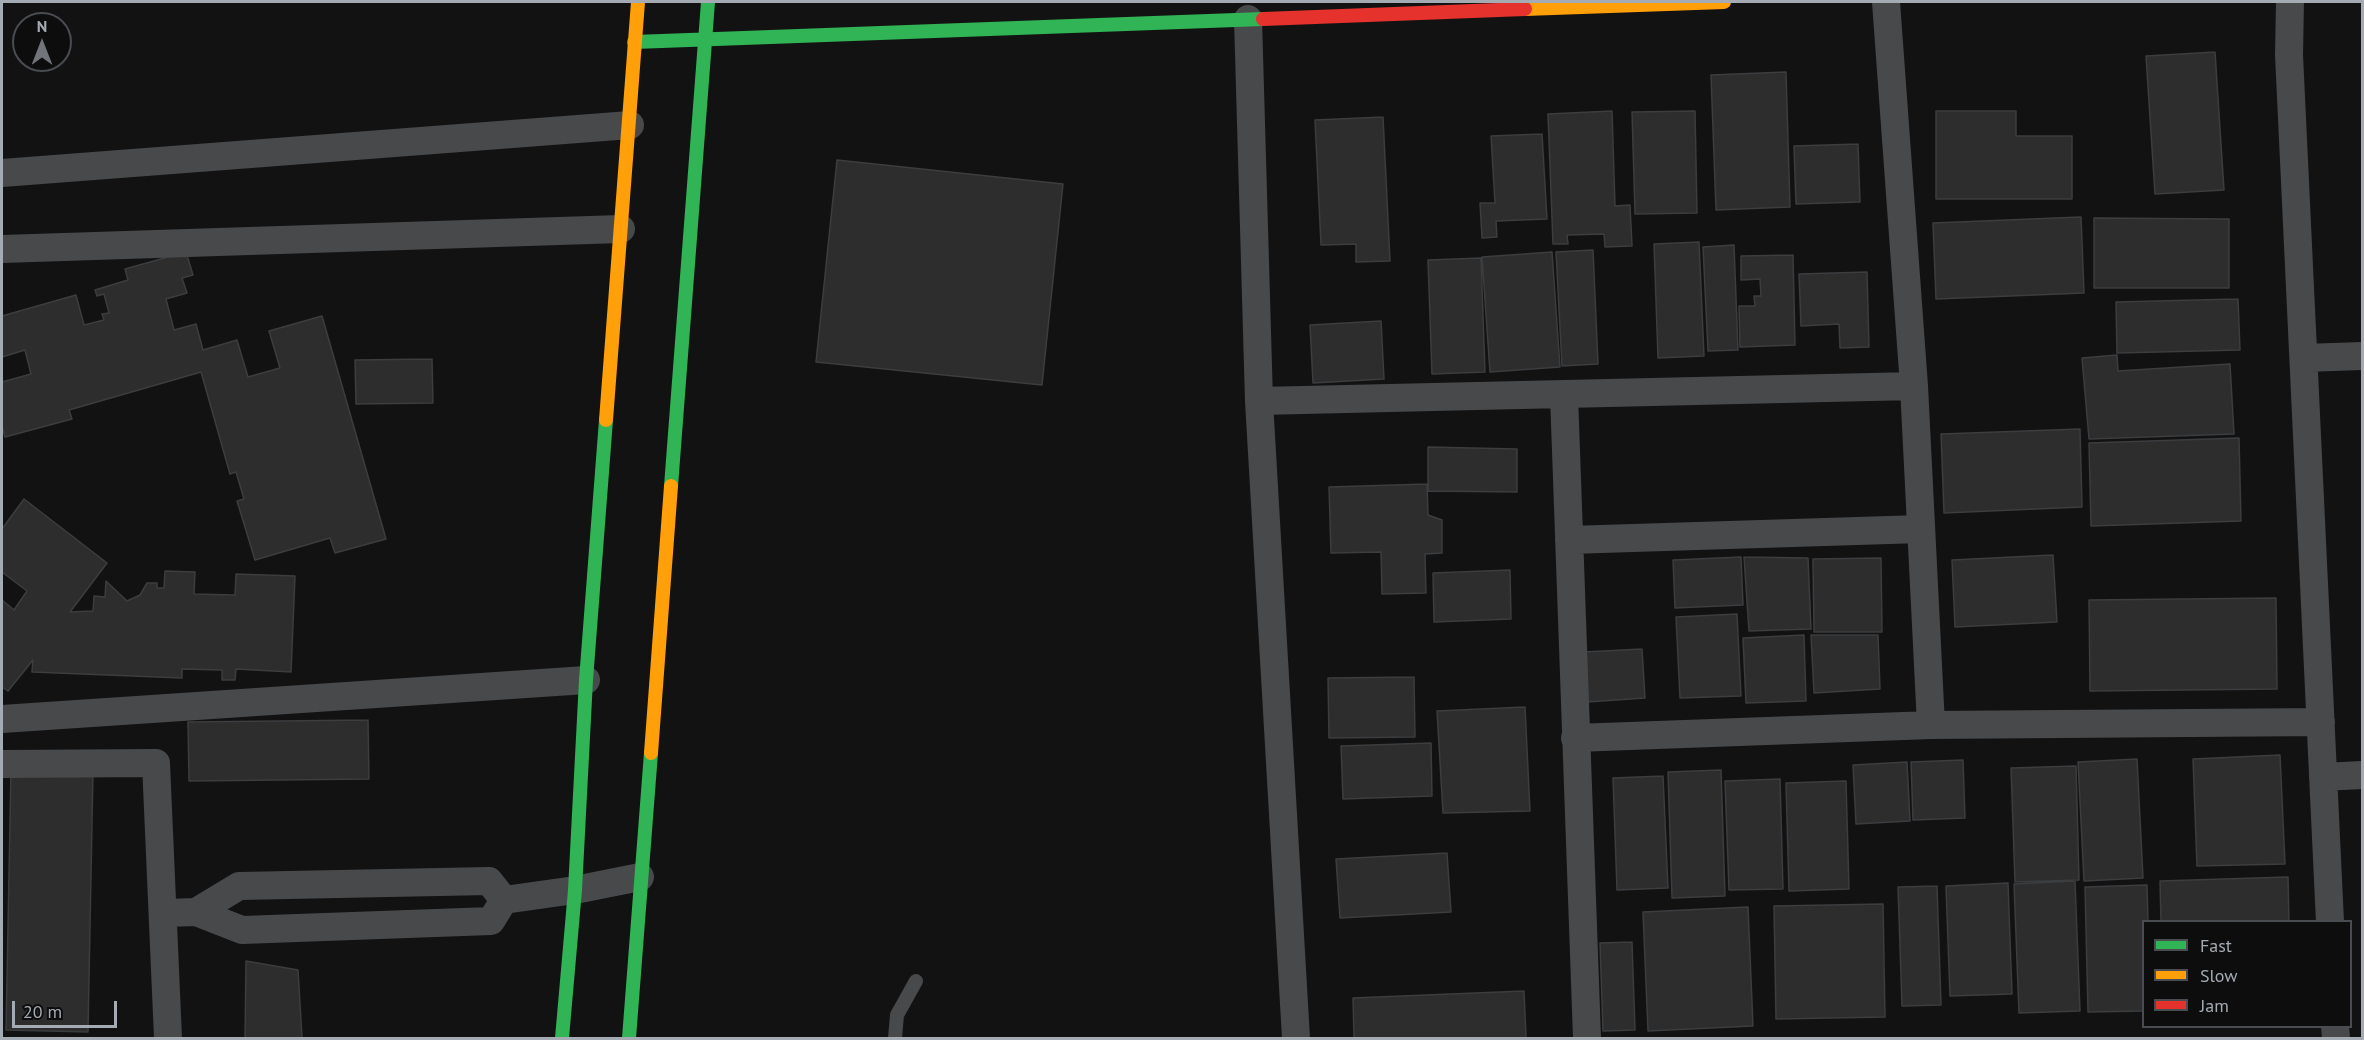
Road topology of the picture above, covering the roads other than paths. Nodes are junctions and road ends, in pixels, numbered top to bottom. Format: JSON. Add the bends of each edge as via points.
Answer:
{"nodes":[{"id":1,"x":638,"y":2,"type":"edge"},
{"id":2,"x":708,"y":2,"type":"edge"},
{"id":3,"x":1724,"y":2,"type":"edge"},
{"id":4,"x":1886,"y":2,"type":"edge"},
{"id":5,"x":2290,"y":2,"type":"edge"},
{"id":6,"x":1248,"y":19,"type":"junction"},
{"id":7,"x":705,"y":39,"type":"junction"},
{"id":8,"x":634,"y":42,"type":"junction"},
{"id":9,"x":630,"y":125,"type":"junction"},
{"id":10,"x":2,"y":173,"type":"edge"},
{"id":11,"x":621,"y":229,"type":"junction"},
{"id":12,"x":2,"y":249,"type":"edge"},
{"id":13,"x":2362,"y":356,"type":"edge"},
{"id":14,"x":2304,"y":358,"type":"junction"},
{"id":15,"x":1914,"y":386,"type":"junction"},
{"id":16,"x":1564,"y":395,"type":"junction"},
{"id":17,"x":1259,"y":401,"type":"junction"},
{"id":18,"x":1921,"y":529,"type":"junction"},
{"id":19,"x":1569,"y":540,"type":"junction"},
{"id":20,"x":586,"y":680,"type":"junction"},
{"id":21,"x":2,"y":719,"type":"edge"},
{"id":22,"x":2321,"y":722,"type":"junction"},
{"id":23,"x":1931,"y":725,"type":"junction"},
{"id":24,"x":1575,"y":738,"type":"junction"},
{"id":25,"x":2,"y":764,"type":"edge"},
{"id":26,"x":2362,"y":775,"type":"edge"},
{"id":27,"x":2323,"y":777,"type":"junction"},
{"id":28,"x":640,"y":877,"type":"junction"},
{"id":29,"x":575,"y":891,"type":"junction"},
{"id":30,"x":504,"y":900,"type":"junction"},
{"id":31,"x":196,"y":912,"type":"junction"},
{"id":32,"x":165,"y":913,"type":"junction"},
{"id":33,"x":2330,"y":920,"type":"edge"},
{"id":34,"x":916,"y":981,"type":"dead end"},
{"id":35,"x":168,"y":1038,"type":"edge"},
{"id":36,"x":562,"y":1038,"type":"edge"},
{"id":37,"x":629,"y":1038,"type":"edge"},
{"id":38,"x":895,"y":1038,"type":"edge"},
{"id":39,"x":1296,"y":1038,"type":"edge"},
{"id":40,"x":1587,"y":1038,"type":"edge"}],
"edges":[{"from":1,"to":8,"type":"street"},
{"from":2,"to":7,"type":"street"},
{"from":3,"to":6,"type":"street"},
{"from":4,"to":15,"type":"street"},
{"from":5,"to":14,"type":"street","via":[[2289,55]]},
{"from":6,"to":7,"type":"street"},
{"from":6,"to":17,"type":"street"},
{"from":7,"to":8,"type":"street"},
{"from":7,"to":28,"type":"street"},
{"from":8,"to":9,"type":"street"},
{"from":9,"to":10,"type":"street"},
{"from":9,"to":11,"type":"street"},
{"from":11,"to":12,"type":"street"},
{"from":11,"to":20,"type":"street"},
{"from":13,"to":14,"type":"street"},
{"from":14,"to":22,"type":"street"},
{"from":15,"to":16,"type":"street"},
{"from":15,"to":18,"type":"street"},
{"from":16,"to":17,"type":"street"},
{"from":16,"to":19,"type":"street"},
{"from":17,"to":39,"type":"street"},
{"from":18,"to":19,"type":"street"},
{"from":18,"to":23,"type":"street"},
{"from":19,"to":24,"type":"street"},
{"from":20,"to":21,"type":"street"},
{"from":20,"to":29,"type":"street"},
{"from":22,"to":23,"type":"street"},
{"from":22,"to":27,"type":"street"},
{"from":23,"to":24,"type":"street"},
{"from":24,"to":40,"type":"street"},
{"from":25,"to":32,"type":"street","via":[[156,764]]},
{"from":26,"to":27,"type":"street"},
{"from":27,"to":33,"type":"street"},
{"from":28,"to":29,"type":"street"},
{"from":28,"to":37,"type":"street"},
{"from":29,"to":30,"type":"street"},
{"from":29,"to":36,"type":"street"},
{"from":30,"to":31,"type":"street","via":[[491,921],[242,930]]},
{"from":30,"to":31,"type":"street","via":[[489,880],[238,886]]},
{"from":31,"to":32,"type":"street"},
{"from":32,"to":35,"type":"street"},
{"from":34,"to":38,"type":"lane","via":[[897,1015]]}]}
